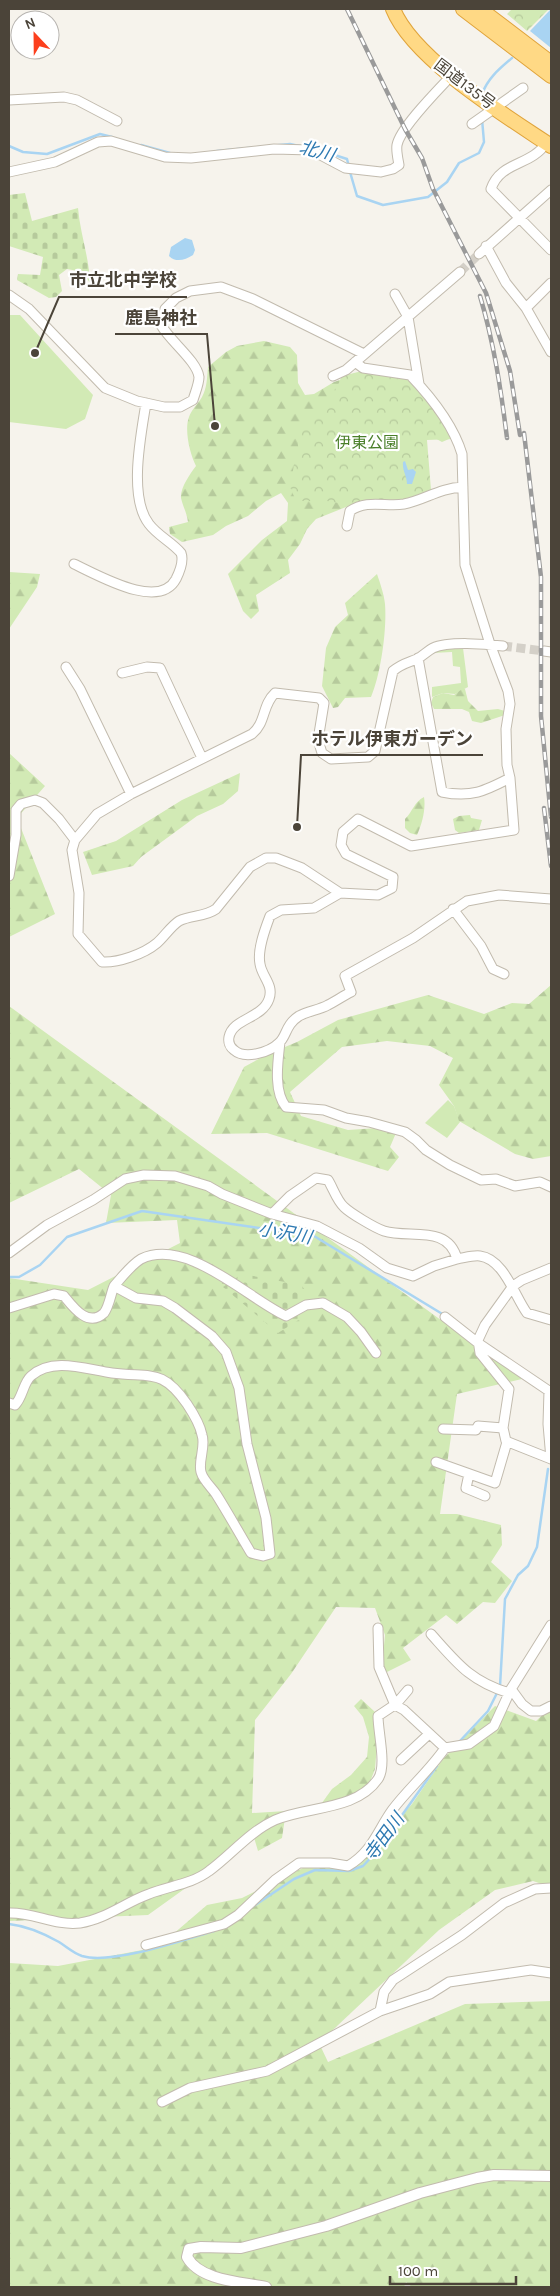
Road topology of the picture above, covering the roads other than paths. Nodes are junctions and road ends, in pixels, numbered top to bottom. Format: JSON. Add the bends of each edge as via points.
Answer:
{"nodes":[{"id":1,"x":393,"y":9,"type":"edge"},
{"id":2,"x":463,"y":9,"type":"edge"},
{"id":3,"x":480,"y":9,"type":"edge"},
{"id":4,"x":551,"y":63,"type":"edge"},
{"id":5,"x":451,"y":76,"type":"junction"},
{"id":6,"x":551,"y":76,"type":"edge"},
{"id":7,"x":523,"y":88,"type":"dead end"},
{"id":8,"x":9,"y":100,"type":"edge"},
{"id":9,"x":482,"y":110,"type":"junction"},
{"id":10,"x":117,"y":121,"type":"dead end"},
{"id":11,"x":549,"y":144,"type":"edge"},
{"id":12,"x":9,"y":172,"type":"edge"},
{"id":13,"x":551,"y":190,"type":"edge"},
{"id":14,"x":518,"y":219,"type":"junction"},
{"id":15,"x":486,"y":246,"type":"junction"},
{"id":16,"x":551,"y":250,"type":"edge"},
{"id":17,"x":479,"y":254,"type":"tunnel mouth"},
{"id":18,"x":460,"y":272,"type":"tunnel mouth"},
{"id":19,"x":551,"y":283,"type":"edge"},
{"id":20,"x":394,"y":294,"type":"dead end"},
{"id":21,"x":9,"y":295,"type":"edge"},
{"id":22,"x":526,"y":308,"type":"junction"},
{"id":23,"x":408,"y":317,"type":"junction"},
{"id":24,"x":551,"y":352,"type":"edge"},
{"id":25,"x":364,"y":354,"type":"junction"},
{"id":26,"x":355,"y":362,"type":"junction"},
{"id":27,"x":333,"y":376,"type":"dead end"},
{"id":28,"x":420,"y":384,"type":"junction"},
{"id":29,"x":146,"y":403,"type":"junction"},
{"id":30,"x":463,"y":487,"type":"junction"},
{"id":31,"x":347,"y":526,"type":"dead end"},
{"id":32,"x":74,"y":564,"type":"dead end"},
{"id":33,"x":490,"y":644,"type":"junction"},
{"id":34,"x":503,"y":646,"type":"tunnel mouth"},
{"id":35,"x":418,"y":658,"type":"junction"},
{"id":36,"x":66,"y":667,"type":"dead end"},
{"id":37,"x":122,"y":673,"type":"dead end"},
{"id":38,"x":202,"y":758,"type":"junction"},
{"id":39,"x":510,"y":778,"type":"junction"},
{"id":40,"x":130,"y":794,"type":"junction"},
{"id":41,"x":75,"y":840,"type":"junction"},
{"id":42,"x":9,"y":876,"type":"edge"},
{"id":43,"x":340,"y":893,"type":"junction"},
{"id":44,"x":551,"y":899,"type":"edge"},
{"id":45,"x":453,"y":909,"type":"junction"},
{"id":46,"x":504,"y":974,"type":"dead end"},
{"id":47,"x":280,"y":1042,"type":"junction"},
{"id":48,"x":551,"y":1187,"type":"edge"},
{"id":49,"x":272,"y":1214,"type":"junction"},
{"id":50,"x":9,"y":1253,"type":"edge"},
{"id":51,"x":457,"y":1259,"type":"junction"},
{"id":52,"x":551,"y":1268,"type":"edge"},
{"id":53,"x":114,"y":1286,"type":"junction"},
{"id":54,"x":513,"y":1286,"type":"junction"},
{"id":55,"x":10,"y":1306,"type":"edge"},
{"id":56,"x":445,"y":1318,"type":"dead end"},
{"id":57,"x":551,"y":1320,"type":"edge"},
{"id":58,"x":479,"y":1339,"type":"junction"},
{"id":59,"x":376,"y":1353,"type":"dead end"},
{"id":60,"x":9,"y":1403,"type":"edge"},
{"id":61,"x":503,"y":1428,"type":"junction"},
{"id":62,"x":443,"y":1429,"type":"dead end"},
{"id":63,"x":507,"y":1442,"type":"junction"},
{"id":64,"x":551,"y":1459,"type":"edge"},
{"id":65,"x":436,"y":1462,"type":"dead end"},
{"id":66,"x":469,"y":1474,"type":"junction"},
{"id":67,"x":485,"y":1496,"type":"dead end"},
{"id":68,"x":551,"y":1625,"type":"edge"},
{"id":69,"x":378,"y":1628,"type":"dead end"},
{"id":70,"x":431,"y":1634,"type":"dead end"},
{"id":71,"x":408,"y":1690,"type":"dead end"},
{"id":72,"x":510,"y":1691,"type":"junction"},
{"id":73,"x":396,"y":1704,"type":"junction"},
{"id":74,"x":551,"y":1706,"type":"edge"},
{"id":75,"x":430,"y":1734,"type":"junction"},
{"id":76,"x":447,"y":1747,"type":"junction"},
{"id":77,"x":401,"y":1760,"type":"dead end"},
{"id":78,"x":551,"y":1888,"type":"edge"},
{"id":79,"x":9,"y":1913,"type":"edge"},
{"id":80,"x":146,"y":1945,"type":"dead end"},
{"id":81,"x":551,"y":1973,"type":"edge"},
{"id":82,"x":380,"y":2011,"type":"junction"},
{"id":83,"x":162,"y":2102,"type":"dead end"},
{"id":84,"x":551,"y":2176,"type":"edge"},
{"id":85,"x":266,"y":2287,"type":"edge"}],
"edges":[{"from":1,"to":5,"type":"highway","name":"国道135号","via":[[409,33]]},
{"from":2,"to":6,"type":"highway"},
{"from":3,"to":4,"type":"highway"},
{"from":5,"to":9,"type":"highway","name":"国道135号"},
{"from":5,"to":12,"type":"street","via":[[414,118],[398,142],[399,165],[381,172],[345,168],[311,150],[274,149],[191,158],[165,157],[111,141],[98,142],[55,162]]},
{"from":7,"to":9,"type":"street"},
{"from":8,"to":10,"type":"street","via":[[64,97],[77,100]]},
{"from":9,"to":11,"type":"highway","name":"国道135号"},
{"from":11,"to":14,"type":"street","via":[[534,156],[504,169],[494,180],[491,189]]},
{"from":13,"to":14,"type":"street"},
{"from":14,"to":15,"type":"street"},
{"from":14,"to":16,"type":"street"},
{"from":15,"to":17,"type":"street"},
{"from":15,"to":22,"type":"street","via":[[506,282]]},
{"from":18,"to":23,"type":"street"},
{"from":19,"to":22,"type":"street"},
{"from":20,"to":23,"type":"street"},
{"from":21,"to":29,"type":"street","via":[[29,309],[105,388]]},
{"from":22,"to":24,"type":"street"},
{"from":23,"to":25,"type":"street"},
{"from":23,"to":28,"type":"street"},
{"from":25,"to":26,"type":"street"},
{"from":25,"to":29,"type":"street","via":[[221,287],[190,291],[165,309],[161,324],[168,337],[195,365],[199,378],[193,400],[180,408]]},
{"from":26,"to":27,"type":"street"},
{"from":26,"to":28,"type":"street","via":[[363,368],[410,375]]},
{"from":28,"to":30,"type":"street","via":[[450,425],[460,445]]},
{"from":29,"to":32,"type":"street","via":[[137,465],[142,507],[149,524],[181,553],[179,574],[172,587],[156,594],[134,590]]},
{"from":30,"to":31,"type":"street","via":[[447,488],[404,504],[360,506],[350,510]]},
{"from":30,"to":33,"type":"street","via":[[465,565]]},
{"from":33,"to":34,"type":"street"},
{"from":33,"to":35,"type":"street","via":[[434,647]]},
{"from":33,"to":39,"type":"street","via":[[510,704],[506,729]]},
{"from":35,"to":38,"type":"street","via":[[401,664],[393,671],[376,751],[368,757],[331,759],[322,753],[318,740],[324,703],[319,698],[275,693],[267,700],[259,728]]},
{"from":35,"to":39,"type":"street","via":[[442,792],[456,795],[485,792]]},
{"from":36,"to":40,"type":"street","via":[[80,689]]},
{"from":37,"to":38,"type":"street","via":[[146,667],[160,668]]},
{"from":38,"to":40,"type":"street"},
{"from":39,"to":43,"type":"street","via":[[514,830],[411,846],[358,819],[343,832],[341,845],[346,854],[393,877],[392,888],[378,895]]},
{"from":40,"to":41,"type":"street","via":[[96,814]]},
{"from":41,"to":42,"type":"street","via":[[43,803],[35,800],[21,804],[16,810],[16,835]]},
{"from":41,"to":43,"type":"street","via":[[72,850],[79,893],[78,934],[102,962],[135,954],[155,945],[179,921],[209,914],[224,901],[250,867],[266,858],[294,864]]},
{"from":43,"to":47,"type":"street","via":[[314,908],[280,910],[270,916],[259,963],[269,982],[270,998],[260,1013],[233,1028],[228,1041],[238,1054],[250,1055]]},
{"from":44,"to":45,"type":"street","via":[[488,896],[467,901]]},
{"from":45,"to":46,"type":"street","via":[[481,946],[493,970]]},
{"from":45,"to":47,"type":"street","via":[[414,938],[345,976],[351,992],[327,1006],[299,1016],[286,1028]]},
{"from":47,"to":48,"type":"street","via":[[280,1096],[286,1107],[324,1110],[399,1130],[450,1165],[481,1180],[496,1179],[515,1186],[540,1182]]},
{"from":49,"to":50,"type":"street","via":[[208,1186],[175,1176],[144,1175],[125,1179],[46,1225]]},
{"from":49,"to":51,"type":"street","via":[[317,1226],[359,1248],[387,1268],[413,1276]]},
{"from":49,"to":51,"type":"street","via":[[290,1196],[316,1178],[328,1180],[344,1207],[384,1231],[431,1235],[447,1241]]},
{"from":51,"to":54,"type":"street","via":[[480,1256],[491,1260]]},
{"from":52,"to":54,"type":"street"},
{"from":53,"to":55,"type":"street","via":[[105,1312],[98,1316],[82,1315],[64,1296],[54,1294]]},
{"from":53,"to":59,"type":"street","via":[[140,1260],[158,1254],[180,1257],[208,1267],[286,1316],[306,1305],[323,1303],[347,1317]]},
{"from":53,"to":60,"type":"street","via":[[136,1298],[163,1301],[175,1308],[212,1336],[226,1352],[240,1388],[247,1444],[266,1518],[270,1554],[251,1553],[201,1473],[203,1436],[193,1413],[175,1386],[161,1378],[144,1375],[58,1366],[31,1376],[15,1405]]},
{"from":54,"to":57,"type":"street","via":[[527,1313]]},
{"from":54,"to":58,"type":"street"},
{"from":56,"to":58,"type":"street"},
{"from":58,"to":61,"type":"street","via":[[480,1353],[509,1389]]},
{"from":58,"to":64,"type":"street","via":[[549,1391]]},
{"from":61,"to":62,"type":"street"},
{"from":61,"to":63,"type":"street"},
{"from":63,"to":64,"type":"street"},
{"from":63,"to":66,"type":"street","via":[[495,1483]]},
{"from":65,"to":66,"type":"street"},
{"from":66,"to":67,"type":"street","via":[[466,1488]]},
{"from":68,"to":72,"type":"street"},
{"from":69,"to":73,"type":"street","via":[[379,1667]]},
{"from":70,"to":72,"type":"street","via":[[469,1675],[493,1688]]},
{"from":71,"to":73,"type":"street"},
{"from":72,"to":74,"type":"street","via":[[531,1712]]},
{"from":72,"to":76,"type":"street","via":[[494,1726],[469,1744]]},
{"from":73,"to":75,"type":"street"},
{"from":73,"to":79,"type":"street","via":[[378,1716],[383,1763],[379,1778],[369,1789],[341,1803],[275,1820],[208,1872],[191,1881],[148,1894],[115,1912],[80,1923]]},
{"from":75,"to":76,"type":"street"},
{"from":75,"to":77,"type":"street"},
{"from":76,"to":80,"type":"street","via":[[392,1810],[371,1848],[357,1861],[348,1866],[299,1863],[224,1924]]},
{"from":78,"to":82,"type":"street","via":[[535,1889],[504,1903],[393,1980],[384,1992]]},
{"from":81,"to":82,"type":"street","via":[[531,1970],[449,1982],[430,1994]]},
{"from":82,"to":83,"type":"street","via":[[266,2071],[190,2088]]},
{"from":84,"to":85,"type":"street","via":[[494,2175],[477,2178],[420,2193],[326,2226],[241,2248],[189,2249],[187,2257],[192,2265],[217,2278]]}]}
